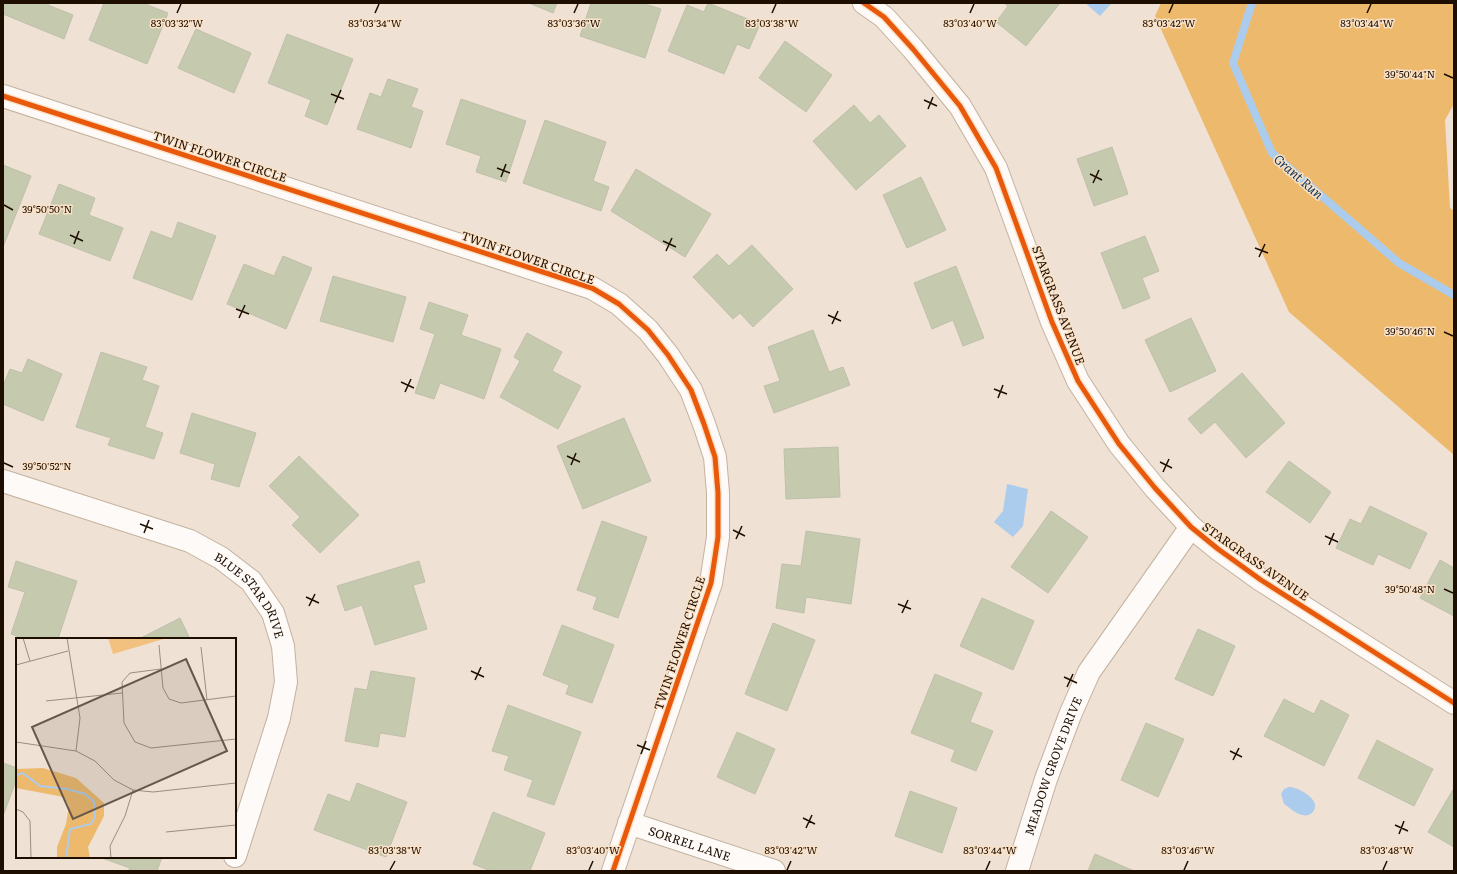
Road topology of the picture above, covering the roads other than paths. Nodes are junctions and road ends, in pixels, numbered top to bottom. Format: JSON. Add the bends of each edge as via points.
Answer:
{"nodes":[{"id":1,"x":864,"y":3,"type":"edge"},
{"id":2,"x":890,"y":10,"type":"edge"},
{"id":3,"x":3,"y":96,"type":"edge"},
{"id":4,"x":3,"y":481,"type":"edge"},
{"id":5,"x":1191,"y":527,"type":"junction"},
{"id":6,"x":1454,"y":703,"type":"edge"},
{"id":7,"x":629,"y":823,"type":"junction"},
{"id":8,"x":236,"y":853,"type":"edge"},
{"id":9,"x":234,"y":858,"type":"edge"},
{"id":10,"x":230,"y":871,"type":"edge"},
{"id":11,"x":613,"y":871,"type":"edge"},
{"id":12,"x":774,"y":871,"type":"edge"},
{"id":13,"x":1017,"y":871,"type":"edge"}],
"edges":[{"from":1,"to":2,"type":"street","name":"STARGRASS AVENUE"},
{"from":2,"to":5,"type":"street","name":"STARGRASS AVENUE","via":[[913,49],[960,106],[996,168],[1052,322],[1078,381],[1119,444]]},
{"from":3,"to":7,"type":"street","name":"TWIN FLOWER CIRCLE","via":[[592,288],[619,304],[648,330],[691,390],[704,424],[715,457],[718,537],[711,583]]},
{"from":4,"to":8,"type":"street","name":"BLUE STAR DRIVE","via":[[190,542],[221,558],[251,581],[273,613],[283,646],[286,682],[279,718]]},
{"from":5,"to":6,"type":"street","name":"STARGRASS AVENUE","via":[[1261,580]]},
{"from":5,"to":13,"type":"street","name":"MEADOW GROVE DRIVE","via":[[1088,672],[1046,779]]},
{"from":7,"to":11,"type":"street","name":"TWIN FLOWER CIRCLE"},
{"from":7,"to":12,"type":"street","name":"SORREL LANE"},
{"from":9,"to":10,"type":"street","name":"BLUE STAR DRIVE"}]}
